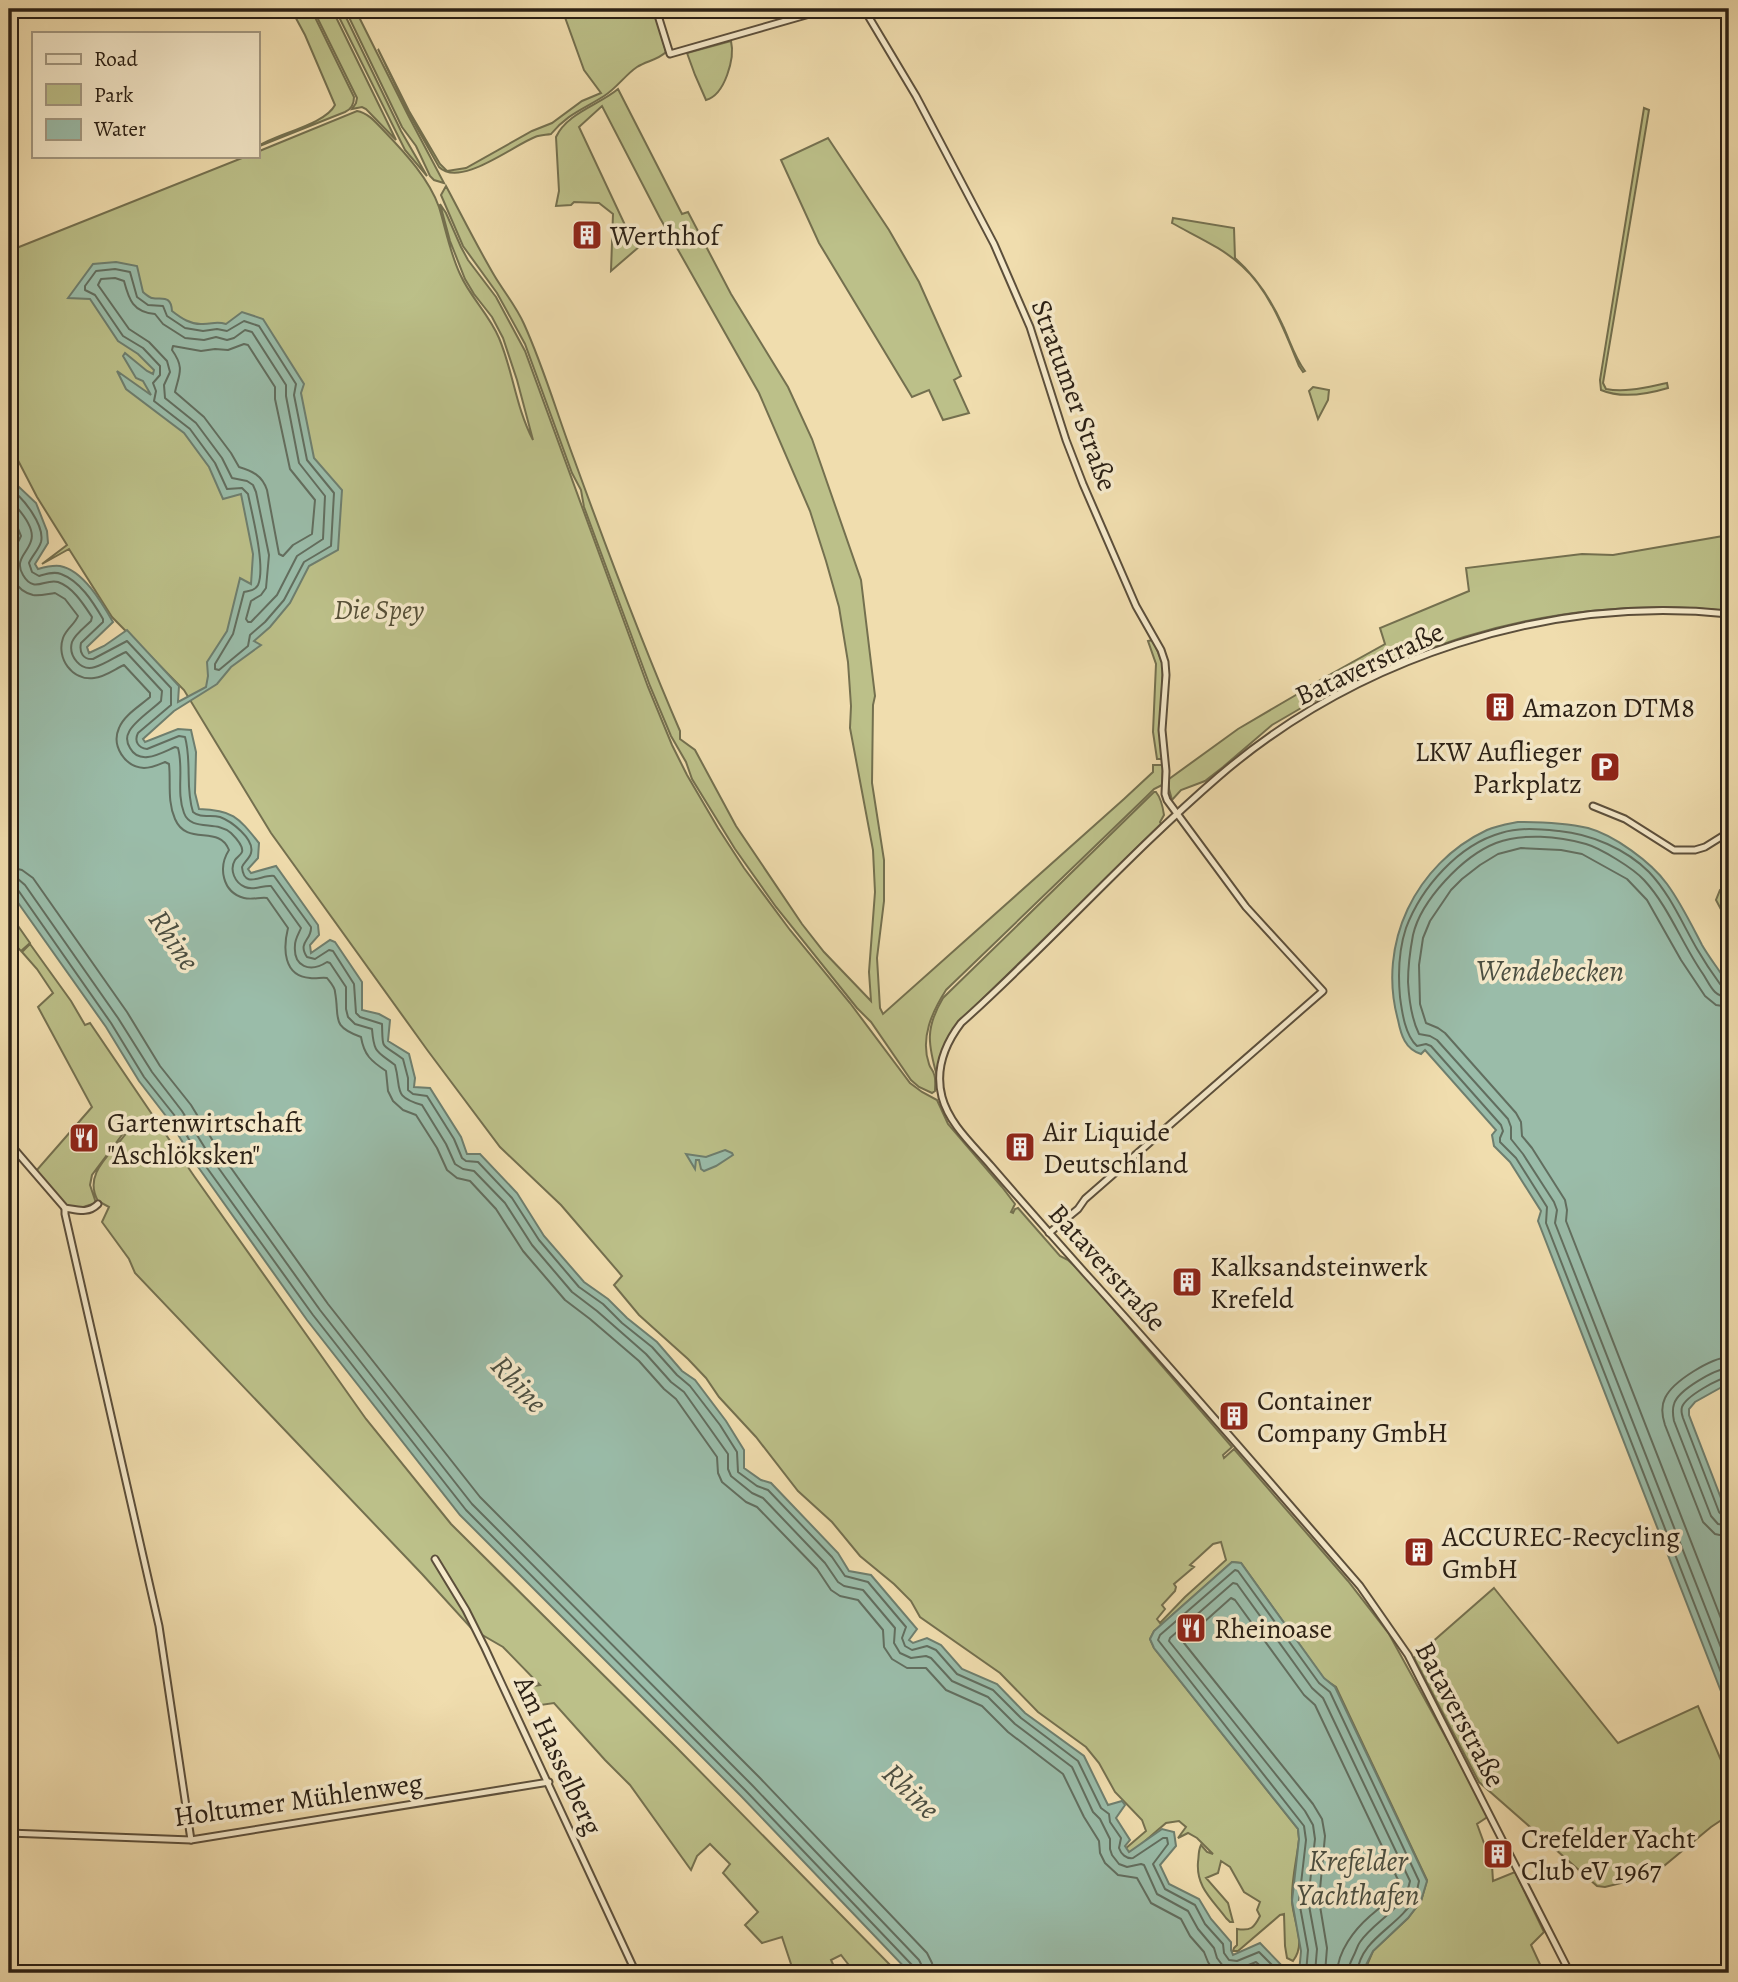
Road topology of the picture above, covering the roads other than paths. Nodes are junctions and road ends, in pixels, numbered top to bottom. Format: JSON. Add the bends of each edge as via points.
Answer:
{"nodes":[{"id":1,"x":656,"y":9,"type":"edge"},
{"id":2,"x":827,"y":9,"type":"edge"},
{"id":3,"x":864,"y":9,"type":"edge"},
{"id":4,"x":1729,"y":614,"type":"edge"},
{"id":5,"x":1593,"y":806,"type":"dead end"},
{"id":6,"x":1177,"y":815,"type":"junction"},
{"id":7,"x":1729,"y":832,"type":"edge"},
{"id":8,"x":9,"y":1143,"type":"edge"},
{"id":9,"x":98,"y":1204,"type":"dead end"},
{"id":10,"x":65,"y":1208,"type":"junction"},
{"id":11,"x":1049,"y":1233,"type":"junction"},
{"id":12,"x":435,"y":1559,"type":"dead end"},
{"id":13,"x":549,"y":1783,"type":"junction"},
{"id":14,"x":9,"y":1833,"type":"edge"},
{"id":15,"x":191,"y":1840,"type":"junction"},
{"id":16,"x":636,"y":1973,"type":"edge"},
{"id":17,"x":1570,"y":1973,"type":"edge"}],
"edges":[{"from":1,"to":2,"type":"street","via":[[670,54]]},
{"from":3,"to":6,"type":"street","name":"Stratumer Straße","via":[[995,244],[1030,327],[1083,484],[1136,606],[1161,650],[1166,675],[1162,712],[1165,794]]},
{"from":4,"to":6,"type":"street","name":"Bataverstraße","via":[[1657,610],[1593,614],[1464,641],[1362,683],[1297,719],[1230,768]]},
{"from":5,"to":7,"type":"street","via":[[1625,819],[1674,850],[1705,847]]},
{"from":6,"to":11,"type":"street","name":"Bataverstraße","via":[[961,1023],[942,1059],[940,1087],[950,1116]]},
{"from":6,"to":11,"type":"street","name":"Stratumer Straße","via":[[1246,907],[1323,991]]},
{"from":8,"to":10,"type":"street"},
{"from":9,"to":10,"type":"street","via":[[85,1211]]},
{"from":10,"to":15,"type":"street","via":[[159,1626]]},
{"from":11,"to":17,"type":"street","name":"Bataverstraße","via":[[1378,1609],[1408,1655]]},
{"from":12,"to":13,"type":"street","name":"Am Hasselberg","via":[[475,1629]]},
{"from":13,"to":15,"type":"street","name":"Holtumer Mühlenweg"},
{"from":13,"to":16,"type":"street","name":"Am Hasselberg"},
{"from":14,"to":15,"type":"street","name":"Holtumer Mühlenweg"}]}
